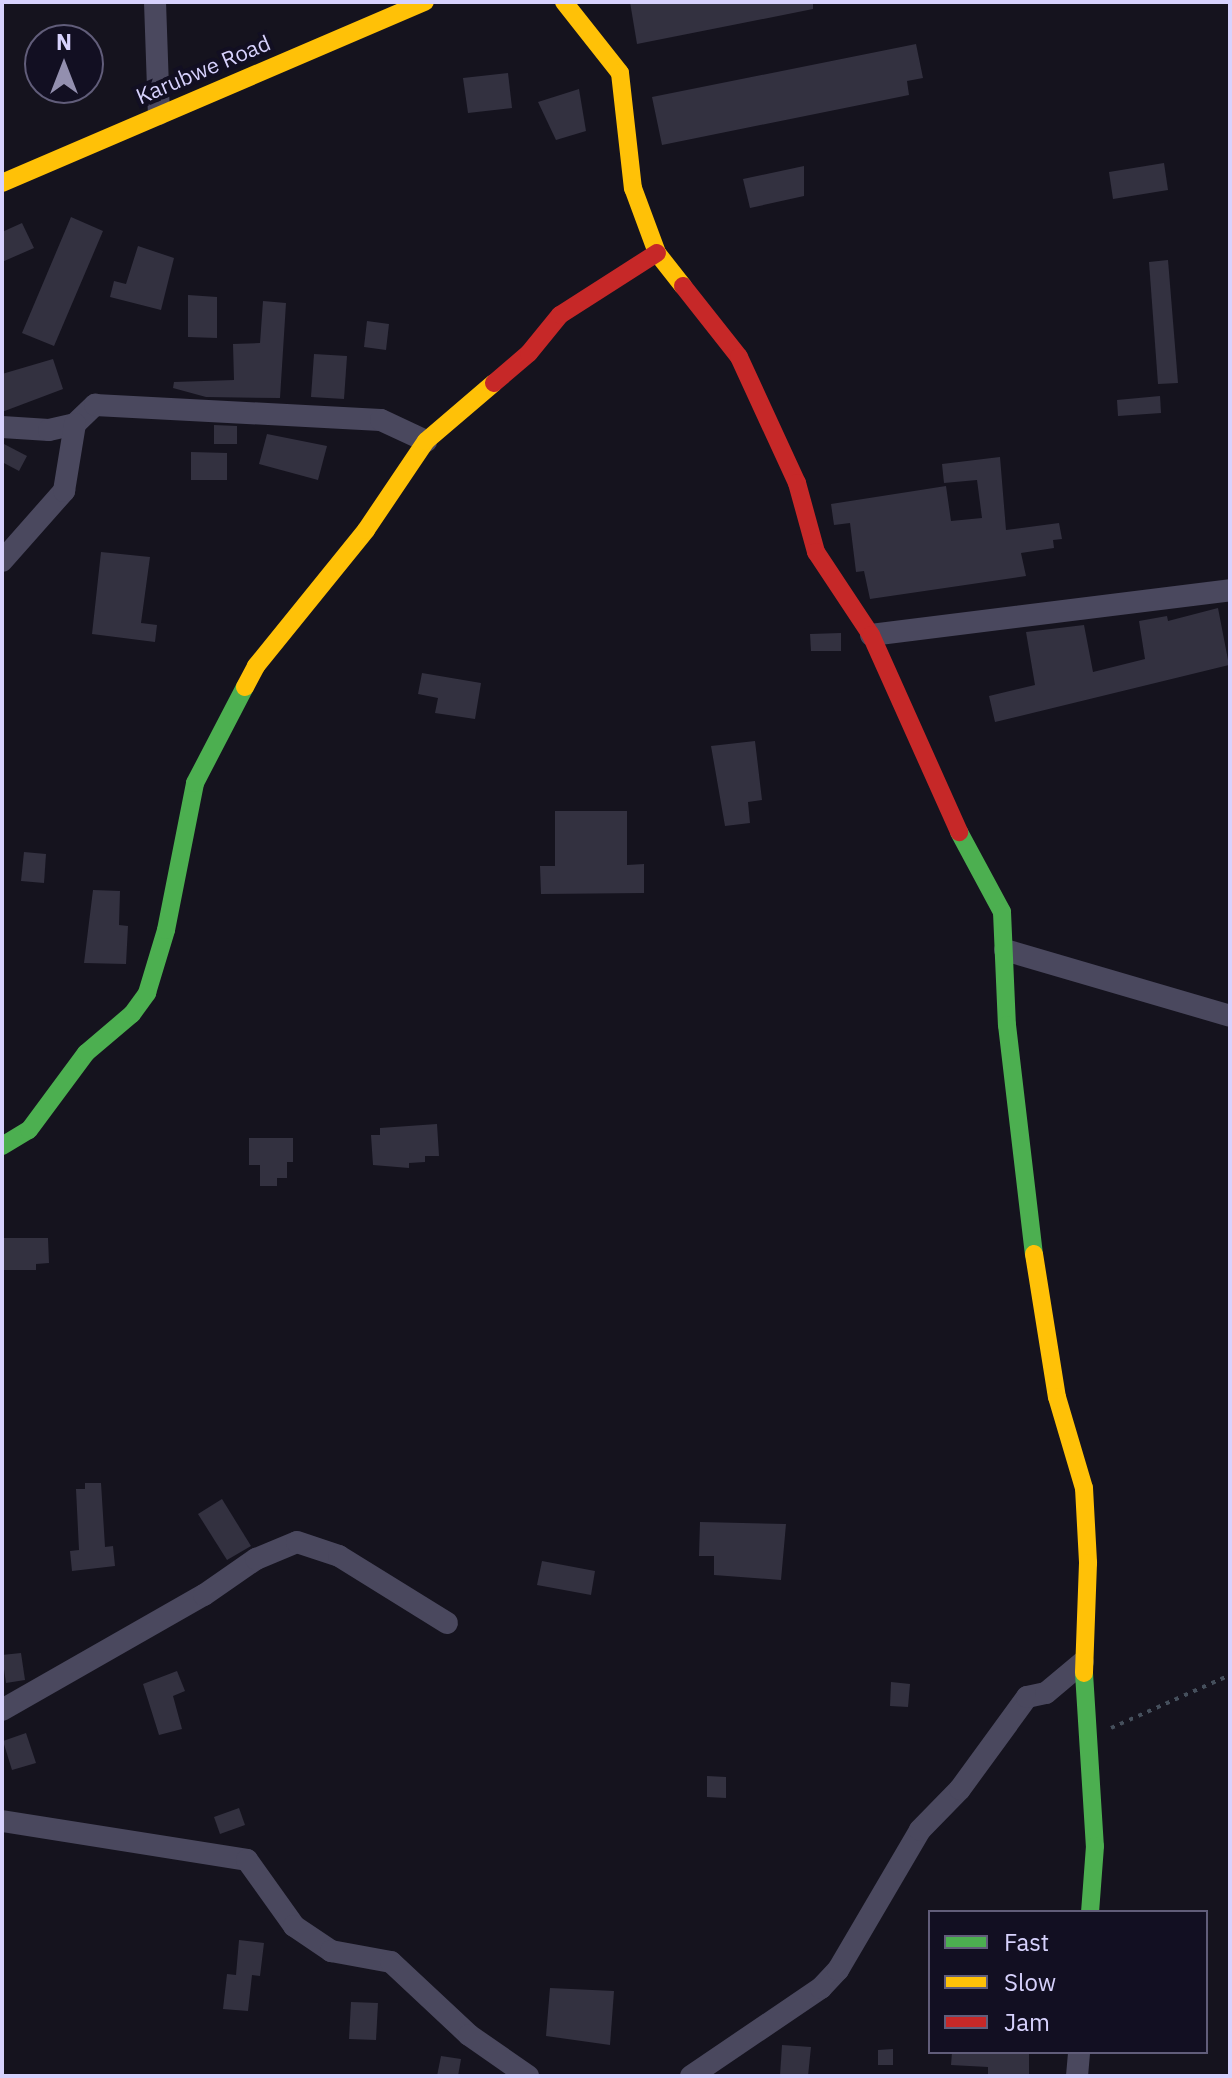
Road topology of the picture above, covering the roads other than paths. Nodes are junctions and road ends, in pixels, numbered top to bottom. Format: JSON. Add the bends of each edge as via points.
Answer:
{"nodes":[{"id":1,"x":155,"y":2,"type":"edge"},
{"id":2,"x":425,"y":2,"type":"edge"},
{"id":3,"x":564,"y":2,"type":"edge"},
{"id":4,"x":159,"y":114,"type":"junction"},
{"id":5,"x":2,"y":183,"type":"edge"},
{"id":6,"x":657,"y":253,"type":"junction"},
{"id":7,"x":75,"y":424,"type":"junction"},
{"id":8,"x":2,"y":427,"type":"edge"},
{"id":9,"x":426,"y":441,"type":"junction"},
{"id":10,"x":2,"y":561,"type":"edge"},
{"id":11,"x":1230,"y":590,"type":"edge"},
{"id":12,"x":871,"y":635,"type":"junction"},
{"id":13,"x":1005,"y":950,"type":"junction"},
{"id":14,"x":1230,"y":1016,"type":"edge"},
{"id":15,"x":2,"y":1146,"type":"edge"},
{"id":16,"x":447,"y":1623,"type":"dead end"},
{"id":17,"x":1083,"y":1662,"type":"junction"},
{"id":18,"x":2,"y":1710,"type":"edge"},
{"id":19,"x":2,"y":1821,"type":"edge"},
{"id":20,"x":1090,"y":1910,"type":"edge"},
{"id":21,"x":1079,"y":2054,"type":"edge"},
{"id":22,"x":528,"y":2076,"type":"edge"},
{"id":23,"x":691,"y":2076,"type":"edge"},
{"id":24,"x":1077,"y":2076,"type":"edge"}],
"edges":[{"from":1,"to":4,"type":"street"},
{"from":2,"to":4,"type":"street","name":"Karubwe Road"},
{"from":3,"to":6,"type":"street","via":[[620,73],[633,188]]},
{"from":4,"to":5,"type":"street","name":"Karubwe Road"},
{"from":6,"to":9,"type":"street","via":[[560,315],[529,353]]},
{"from":6,"to":12,"type":"street","via":[[739,357],[797,483],[816,552]]},
{"from":7,"to":8,"type":"street","via":[[49,430]]},
{"from":7,"to":9,"type":"street","via":[[95,405],[381,420]]},
{"from":7,"to":10,"type":"street","via":[[64,491]]},
{"from":9,"to":15,"type":"street","via":[[366,530],[256,666],[195,783],[166,930],[147,993],[132,1014],[86,1053],[29,1130]]},
{"from":11,"to":12,"type":"street"},
{"from":12,"to":13,"type":"street","via":[[940,798],[1002,912]]},
{"from":13,"to":14,"type":"street"},
{"from":13,"to":17,"type":"street","via":[[1007,1025],[1044,1326],[1084,1488],[1088,1563]]},
{"from":16,"to":18,"type":"street","via":[[328,1551],[297,1542],[256,1559],[204,1595]]},
{"from":17,"to":20,"type":"street","via":[[1095,1846]]},
{"from":17,"to":23,"type":"street","via":[[1046,1693],[1027,1697],[960,1789],[920,1830],[838,1970],[821,1988]]},
{"from":19,"to":22,"type":"street","via":[[247,1860],[294,1926],[331,1951],[391,1962],[469,2035]]},
{"from":21,"to":24,"type":"street"}]}
